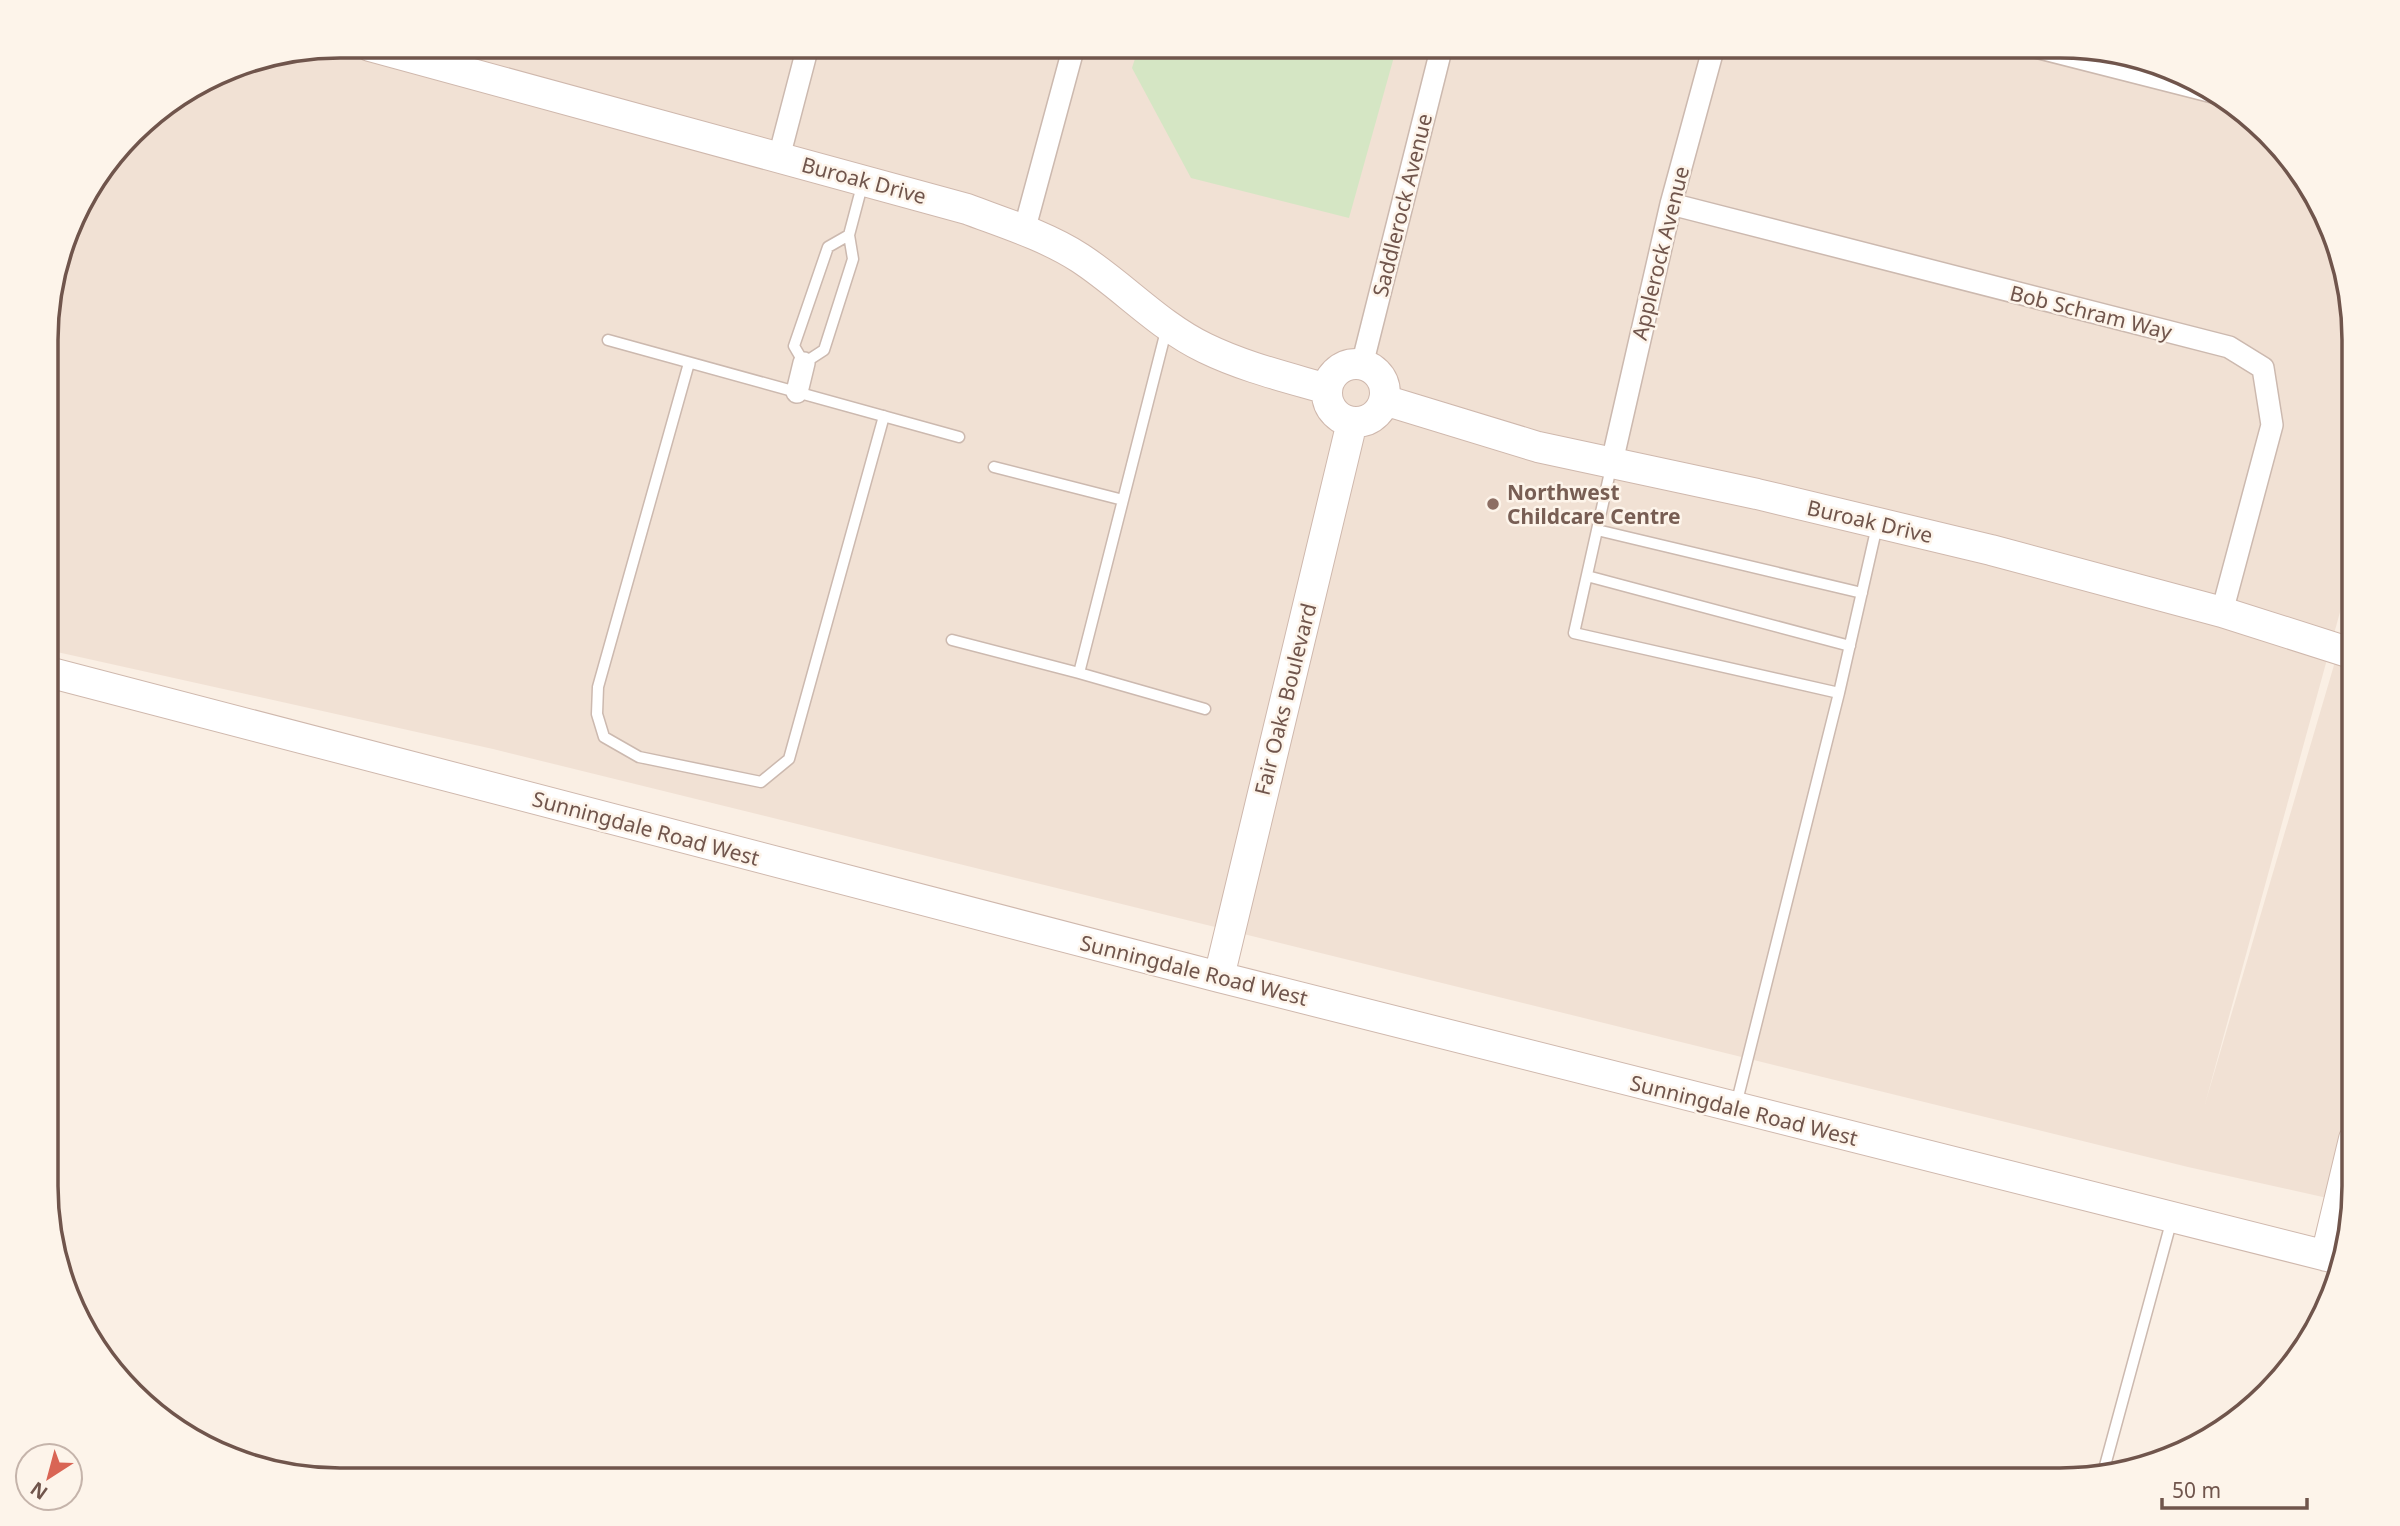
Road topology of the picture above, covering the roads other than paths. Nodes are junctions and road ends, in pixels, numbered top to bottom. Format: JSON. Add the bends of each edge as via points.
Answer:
{"nodes":[{"id":1,"x":414,"y":58,"type":"edge"},
{"id":2,"x":805,"y":58,"type":"edge"},
{"id":3,"x":1071,"y":58,"type":"edge"},
{"id":4,"x":1439,"y":58,"type":"edge"},
{"id":5,"x":1711,"y":58,"type":"edge"},
{"id":6,"x":2079,"y":58,"type":"edge"},
{"id":7,"x":2175,"y":82,"type":"edge"},
{"id":8,"x":779,"y":157,"type":"junction"},
{"id":9,"x":863,"y":180,"type":"junction"},
{"id":10,"x":1671,"y":204,"type":"junction"},
{"id":11,"x":1024,"y":231,"type":"junction"},
{"id":12,"x":849,"y":235,"type":"junction"},
{"id":13,"x":1167,"y":324,"type":"junction"},
{"id":14,"x":608,"y":340,"type":"dead end"},
{"id":15,"x":690,"y":363,"type":"junction"},
{"id":16,"x":804,"y":363,"type":"junction"},
{"id":17,"x":1362,"y":365,"type":"junction"},
{"id":18,"x":1327,"y":389,"type":"junction"},
{"id":19,"x":797,"y":392,"type":"junction"},
{"id":20,"x":1384,"y":400,"type":"junction"},
{"id":21,"x":884,"y":416,"type":"junction"},
{"id":22,"x":1352,"y":422,"type":"junction"},
{"id":23,"x":959,"y":437,"type":"dead end"},
{"id":24,"x":1612,"y":462,"type":"junction"},
{"id":25,"x":994,"y":467,"type":"dead end"},
{"id":26,"x":1123,"y":500,"type":"junction"},
{"id":27,"x":1877,"y":523,"type":"junction"},
{"id":28,"x":1597,"y":530,"type":"junction"},
{"id":29,"x":1587,"y":576,"type":"junction"},
{"id":30,"x":1862,"y":593,"type":"junction"},
{"id":31,"x":2222,"y":612,"type":"junction"},
{"id":32,"x":952,"y":640,"type":"dead end"},
{"id":33,"x":1850,"y":646,"type":"junction"},
{"id":34,"x":2342,"y":650,"type":"edge"},
{"id":35,"x":1079,"y":673,"type":"junction"},
{"id":36,"x":58,"y":675,"type":"edge"},
{"id":37,"x":1839,"y":694,"type":"junction"},
{"id":38,"x":1205,"y":709,"type":"dead end"},
{"id":39,"x":1219,"y":977,"type":"junction"},
{"id":40,"x":1735,"y":1107,"type":"junction"},
{"id":41,"x":2172,"y":1217,"type":"junction"},
{"id":42,"x":2333,"y":1258,"type":"edge"},
{"id":43,"x":2105,"y":1465,"type":"edge"}],
"edges":[{"from":1,"to":8,"type":"street","name":"Buroak Drive"},
{"from":2,"to":8,"type":"street"},
{"from":3,"to":11,"type":"street"},
{"from":4,"to":17,"type":"street","name":"Saddlerock Avenue"},
{"from":5,"to":10,"type":"street","name":"Applerock Avenue"},
{"from":6,"to":7,"type":"street"},
{"from":8,"to":9,"type":"street","name":"Buroak Drive"},
{"from":9,"to":11,"type":"street","name":"Buroak Drive","via":[[967,209]]},
{"from":9,"to":12,"type":"lane"},
{"from":10,"to":24,"type":"street","name":"Applerock Avenue"},
{"from":10,"to":31,"type":"street","name":"Bob Schram Way","via":[[2229,347],[2263,368],[2272,425]]},
{"from":11,"to":13,"type":"street","name":"Buroak Drive","via":[[1078,257]]},
{"from":12,"to":16,"type":"lane","via":[[853,259],[824,350]]},
{"from":12,"to":16,"type":"lane","via":[[828,247],[794,346]]},
{"from":13,"to":18,"type":"street","name":"Buroak Drive","via":[[1203,348]]},
{"from":13,"to":26,"type":"lane"},
{"from":14,"to":15,"type":"lane"},
{"from":15,"to":19,"type":"lane"},
{"from":15,"to":21,"type":"lane","via":[[598,687],[597,714],[604,737],[639,757],[761,782],[789,759]]},
{"from":16,"to":19,"type":"street"},
{"from":17,"to":18,"type":"street","via":[[1341,368]]},
{"from":17,"to":20,"type":"street","via":[[1377,373],[1384,386]]},
{"from":18,"to":22,"type":"street","via":[[1330,407]]},
{"from":19,"to":21,"type":"lane"},
{"from":20,"to":22,"type":"street","via":[[1377,413]]},
{"from":20,"to":24,"type":"street","name":"Buroak Drive","via":[[1538,447]]},
{"from":21,"to":23,"type":"lane"},
{"from":22,"to":39,"type":"street","name":"Fair Oaks Boulevard"},
{"from":24,"to":27,"type":"street","name":"Buroak Drive"},
{"from":24,"to":28,"type":"lane"},
{"from":25,"to":26,"type":"lane"},
{"from":26,"to":35,"type":"lane"},
{"from":27,"to":30,"type":"lane"},
{"from":27,"to":31,"type":"street","name":"Buroak Drive"},
{"from":28,"to":29,"type":"lane"},
{"from":28,"to":30,"type":"lane"},
{"from":29,"to":33,"type":"lane"},
{"from":29,"to":37,"type":"lane","via":[[1574,633]]},
{"from":30,"to":33,"type":"lane"},
{"from":31,"to":34,"type":"street","name":"Buroak Drive"},
{"from":32,"to":35,"type":"lane"},
{"from":33,"to":37,"type":"lane"},
{"from":35,"to":38,"type":"lane"},
{"from":36,"to":39,"type":"street","name":"Sunningdale Road West"},
{"from":37,"to":40,"type":"lane"},
{"from":39,"to":40,"type":"street","name":"Sunningdale Road West"},
{"from":40,"to":41,"type":"street","name":"Sunningdale Road West"},
{"from":41,"to":42,"type":"street","name":"Sunningdale Road West"},
{"from":41,"to":43,"type":"lane"}]}
